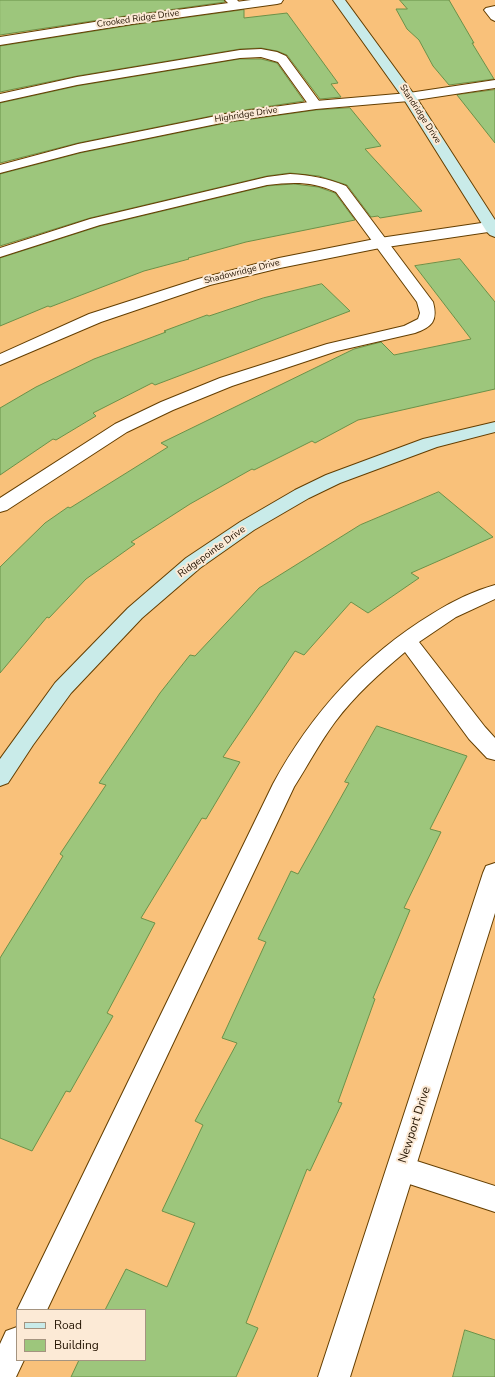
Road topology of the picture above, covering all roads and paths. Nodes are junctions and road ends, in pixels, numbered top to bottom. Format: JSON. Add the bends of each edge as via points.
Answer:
{"nodes":[{"id":1,"x":277,"y":0,"type":"edge"},
{"id":2,"x":339,"y":0,"type":"edge"},
{"id":3,"x":479,"y":0,"type":"edge"},
{"id":4,"x":234,"y":3,"type":"edge"},
{"id":5,"x":493,"y":12,"type":"edge"},
{"id":6,"x":0,"y":42,"type":"edge"},
{"id":7,"x":495,"y":85,"type":"edge"},
{"id":8,"x":409,"y":97,"type":"junction"},
{"id":9,"x":0,"y":98,"type":"edge"},
{"id":10,"x":316,"y":104,"type":"junction"},
{"id":11,"x":0,"y":168,"type":"edge"},
{"id":12,"x":494,"y":228,"type":"edge"},
{"id":13,"x":380,"y":243,"type":"junction"},
{"id":14,"x":0,"y":253,"type":"edge"},
{"id":15,"x":0,"y":360,"type":"edge"},
{"id":16,"x":495,"y":427,"type":"edge"},
{"id":17,"x":0,"y":506,"type":"edge"},
{"id":18,"x":495,"y":591,"type":"edge"},
{"id":19,"x":408,"y":641,"type":"junction"},
{"id":20,"x":495,"y":752,"type":"edge"},
{"id":21,"x":0,"y":777,"type":"edge"},
{"id":22,"x":495,"y":873,"type":"edge"},
{"id":23,"x":401,"y":1169,"type":"junction"},
{"id":24,"x":495,"y":1199,"type":"edge"},
{"id":25,"x":32,"y":1309,"type":"edge"},
{"id":26,"x":16,"y":1344,"type":"edge"},
{"id":27,"x":0,"y":1377,"type":"edge"},
{"id":28,"x":334,"y":1377,"type":"edge"}],
"edges":[{"from":1,"to":4,"type":"street","name":"Crooked Ridge Drive"},
{"from":2,"to":8,"type":"street","name":"Standridge Drive"},
{"from":3,"to":5,"type":"lane"},
{"from":4,"to":6,"type":"street","name":"Crooked Ridge Drive"},
{"from":7,"to":8,"type":"street","name":"Highridge Drive"},
{"from":8,"to":10,"type":"street","name":"Highridge Drive"},
{"from":8,"to":12,"type":"street","name":"Standridge Drive"},
{"from":9,"to":10,"type":"lane","via":[[199,60],[251,53],[273,55],[282,59]]},
{"from":10,"to":11,"type":"street","name":"Highridge Drive","via":[[152,132]]},
{"from":12,"to":13,"type":"street","name":"Shadowridge Drive"},
{"from":13,"to":14,"type":"lane","via":[[341,189],[316,180],[290,178],[267,181],[95,222]]},
{"from":13,"to":15,"type":"street","name":"Shadowridge Drive","via":[[279,263],[204,282],[95,318]]},
{"from":13,"to":17,"type":"lane","via":[[425,302],[429,313],[421,326],[333,347],[226,382],[167,406],[121,428]]},
{"from":16,"to":21,"type":"street","name":"Ridgepointe Drive","via":[[430,443],[334,479],[259,519],[193,563],[135,613],[63,688]]},
{"from":18,"to":19,"type":"lane","via":[[455,609]]},
{"from":19,"to":20,"type":"lane","via":[[477,733]]},
{"from":19,"to":25,"type":"lane","via":[[352,688],[328,716],[284,784]]},
{"from":22,"to":23,"type":"street","name":"Newport Drive"},
{"from":23,"to":24,"type":"lane"},
{"from":23,"to":28,"type":"street","name":"Newport Drive"},
{"from":26,"to":27,"type":"lane"}]}
